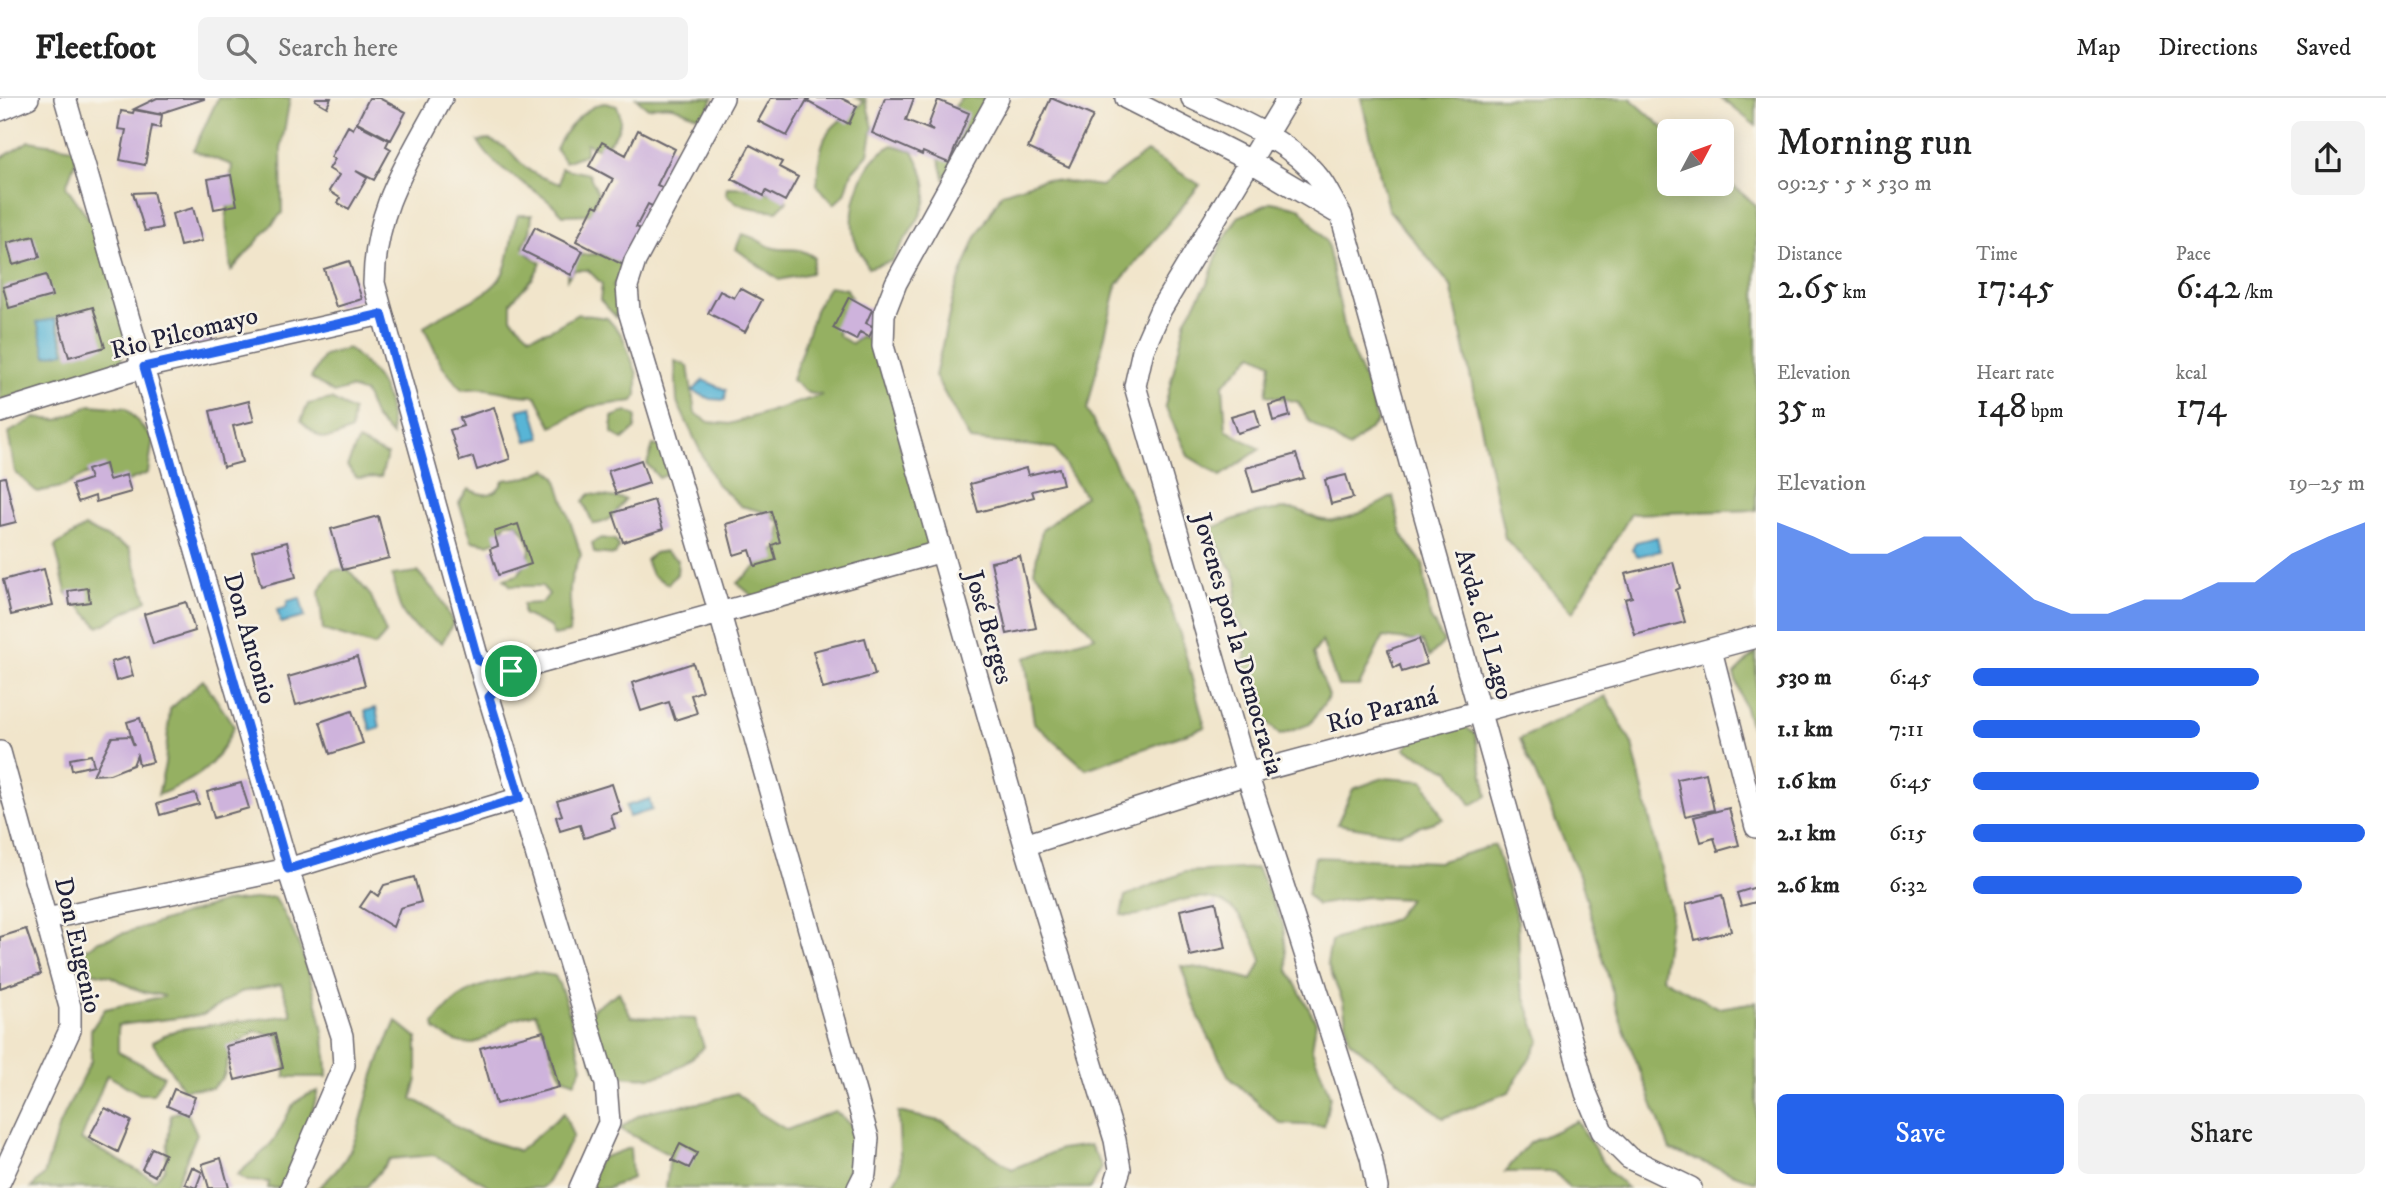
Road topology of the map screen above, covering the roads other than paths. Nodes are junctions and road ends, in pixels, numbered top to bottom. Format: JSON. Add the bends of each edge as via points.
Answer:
{"nodes":[{"id":1,"x":28,"y":98,"type":"edge"},
{"id":2,"x":65,"y":98,"type":"edge"},
{"id":3,"x":442,"y":98,"type":"edge"},
{"id":4,"x":723,"y":98,"type":"edge"},
{"id":5,"x":998,"y":98,"type":"edge"},
{"id":6,"x":1126,"y":98,"type":"edge"},
{"id":7,"x":1192,"y":98,"type":"edge"},
{"id":8,"x":1288,"y":98,"type":"edge"},
{"id":9,"x":0,"y":110,"type":"edge"},
{"id":10,"x":1264,"y":134,"type":"junction"},
{"id":11,"x":1248,"y":160,"type":"junction"},
{"id":12,"x":1341,"y":215,"type":"junction"},
{"id":13,"x":382,"y":314,"type":"junction"},
{"id":14,"x":144,"y":367,"type":"junction"},
{"id":15,"x":0,"y":412,"type":"edge"},
{"id":16,"x":939,"y":552,"type":"junction"},
{"id":17,"x":720,"y":614,"type":"junction"},
{"id":18,"x":1756,"y":636,"type":"edge"},
{"id":19,"x":1711,"y":650,"type":"junction"},
{"id":20,"x":478,"y":661,"type":"junction"},
{"id":21,"x":511,"y":671,"type":"junction"},
{"id":22,"x":489,"y":697,"type":"junction"},
{"id":23,"x":1480,"y":711,"type":"junction"},
{"id":24,"x":0,"y":752,"type":"edge"},
{"id":25,"x":1247,"y":774,"type":"junction"},
{"id":26,"x":520,"y":798,"type":"junction"},
{"id":27,"x":1756,"y":827,"type":"edge"},
{"id":28,"x":1025,"y":845,"type":"junction"},
{"id":29,"x":288,"y":869,"type":"junction"},
{"id":30,"x":46,"y":919,"type":"junction"},
{"id":31,"x":0,"y":1181,"type":"edge"},
{"id":32,"x":291,"y":1188,"type":"edge"},
{"id":33,"x":580,"y":1188,"type":"edge"},
{"id":34,"x":858,"y":1188,"type":"edge"},
{"id":35,"x":1114,"y":1188,"type":"edge"},
{"id":36,"x":1377,"y":1188,"type":"edge"},
{"id":37,"x":1691,"y":1188,"type":"edge"}],
"edges":[{"from":1,"to":9,"type":"street"},
{"from":2,"to":14,"type":"street","name":"Don Antonio"},
{"from":3,"to":13,"type":"street","via":[[380,222],[374,283]]},
{"from":4,"to":17,"type":"street","via":[[635,261],[627,286],[629,311]]},
{"from":5,"to":16,"type":"street","name":"José Berges","via":[[896,283],[884,314],[883,346]]},
{"from":6,"to":11,"type":"street"},
{"from":7,"to":10,"type":"street","name":"Avda. del Lago"},
{"from":8,"to":10,"type":"street","name":"Jovenes por la Democracia"},
{"from":10,"to":11,"type":"street","name":"Jovenes por la Democracia"},
{"from":10,"to":12,"type":"street","name":"Avda. del Lago","via":[[1318,177]]},
{"from":11,"to":12,"type":"street"},
{"from":11,"to":25,"type":"street","name":"Jovenes por la Democracia","via":[[1161,309],[1143,349],[1135,386]]},
{"from":12,"to":23,"type":"street","name":"Avda. del Lago"},
{"from":13,"to":14,"type":"street","name":"Rio Pilcomayo"},
{"from":13,"to":20,"type":"street"},
{"from":14,"to":15,"type":"street","name":"Rio Pilcomayo"},
{"from":14,"to":29,"type":"street","name":"Don Antonio"},
{"from":16,"to":17,"type":"street"},
{"from":16,"to":28,"type":"street","name":"José Berges"},
{"from":17,"to":21,"type":"street"},
{"from":17,"to":34,"type":"street","via":[[868,1138],[865,1174]]},
{"from":18,"to":19,"type":"street","name":"Río Paraná"},
{"from":19,"to":23,"type":"street","name":"Río Paraná"},
{"from":19,"to":27,"type":"street"},
{"from":20,"to":21,"type":"street"},
{"from":20,"to":22,"type":"street"},
{"from":21,"to":22,"type":"street"},
{"from":22,"to":26,"type":"street"},
{"from":23,"to":25,"type":"street","name":"Río Paraná"},
{"from":23,"to":37,"type":"street","name":"Avda. del Lago","via":[[1586,1093],[1602,1131],[1629,1158]]},
{"from":24,"to":30,"type":"street","name":"Don Eugenio"},
{"from":25,"to":28,"type":"street","name":"Río Paraná"},
{"from":25,"to":36,"type":"street","name":"Jovenes por la Democracia","via":[[1371,1157]]},
{"from":26,"to":29,"type":"street"},
{"from":26,"to":33,"type":"street","via":[[610,1101],[604,1140]]},
{"from":28,"to":35,"type":"street","name":"José Berges","via":[[1115,1140],[1120,1169]]},
{"from":29,"to":30,"type":"street"},
{"from":29,"to":32,"type":"street","name":"Don Antonio","via":[[342,1036],[344,1065]]},
{"from":30,"to":31,"type":"street","name":"Don Eugenio","via":[[70,1007],[70,1030]]}]}
